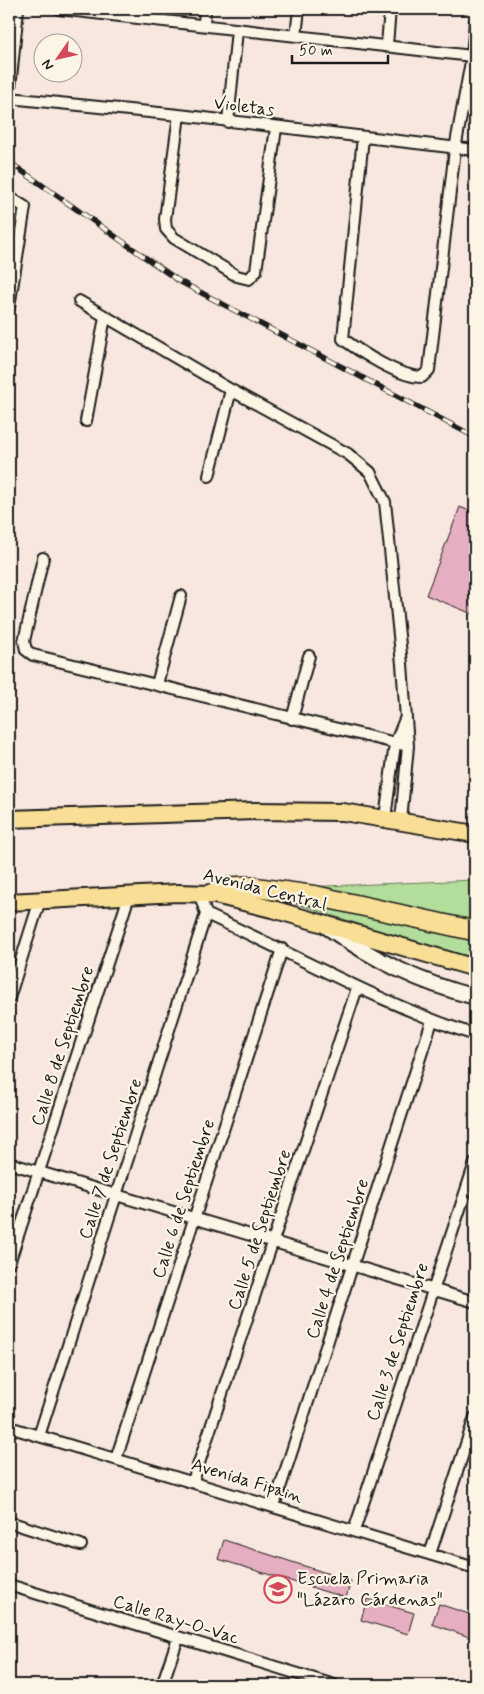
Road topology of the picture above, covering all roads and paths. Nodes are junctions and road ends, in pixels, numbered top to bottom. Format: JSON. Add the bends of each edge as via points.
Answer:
{"nodes":[{"id":1,"x":18,"y":9,"type":"edge"},
{"id":2,"x":59,"y":9,"type":"edge"},
{"id":3,"x":205,"y":9,"type":"edge"},
{"id":4,"x":299,"y":9,"type":"edge"},
{"id":5,"x":390,"y":9,"type":"edge"},
{"id":6,"x":111,"y":11,"type":"edge"},
{"id":7,"x":475,"y":22,"type":"edge"},
{"id":8,"x":204,"y":24,"type":"junction"},
{"id":9,"x":237,"y":30,"type":"junction"},
{"id":10,"x":296,"y":36,"type":"junction"},
{"id":11,"x":387,"y":44,"type":"junction"},
{"id":12,"x":472,"y":56,"type":"junction"},
{"id":13,"x":9,"y":98,"type":"edge"},
{"id":14,"x":179,"y":115,"type":"junction"},
{"id":15,"x":228,"y":122,"type":"junction"},
{"id":16,"x":276,"y":128,"type":"junction"},
{"id":17,"x":363,"y":138,"type":"junction"},
{"id":18,"x":455,"y":149,"type":"junction"},
{"id":19,"x":475,"y":150,"type":"edge"},
{"id":20,"x":9,"y":196,"type":"edge"},
{"id":21,"x":79,"y":301,"type":"dead end"},
{"id":22,"x":9,"y":308,"type":"edge"},
{"id":23,"x":105,"y":317,"type":"junction"},
{"id":24,"x":231,"y":390,"type":"junction"},
{"id":25,"x":86,"y":421,"type":"dead end"},
{"id":26,"x":209,"y":476,"type":"dead end"},
{"id":27,"x":43,"y":558,"type":"dead end"},
{"id":28,"x":182,"y":596,"type":"dead end"},
{"id":29,"x":309,"y":656,"type":"dead end"},
{"id":30,"x":158,"y":684,"type":"junction"},
{"id":31,"x":406,"y":718,"type":"junction"},
{"id":32,"x":292,"y":719,"type":"junction"},
{"id":33,"x":395,"y":744,"type":"junction"},
{"id":34,"x":408,"y":746,"type":"junction"},
{"id":35,"x":9,"y":819,"type":"edge"},
{"id":36,"x":393,"y":819,"type":"junction"},
{"id":37,"x":429,"y":826,"type":"junction"},
{"id":38,"x":475,"y":829,"type":"edge"},
{"id":39,"x":475,"y":834,"type":"edge"},
{"id":40,"x":205,"y":893,"type":"junction"},
{"id":41,"x":128,"y":896,"type":"junction"},
{"id":42,"x":40,"y":900,"type":"junction"},
{"id":43,"x":9,"y":902,"type":"edge"},
{"id":44,"x":206,"y":914,"type":"junction"},
{"id":45,"x":325,"y":925,"type":"junction"},
{"id":46,"x":472,"y":931,"type":"edge"},
{"id":47,"x":282,"y":949,"type":"junction"},
{"id":48,"x":475,"y":968,"type":"edge"},
{"id":49,"x":357,"y":988,"type":"junction"},
{"id":50,"x":475,"y":997,"type":"edge"},
{"id":51,"x":9,"y":998,"type":"edge"},
{"id":52,"x":432,"y":1021,"type":"junction"},
{"id":53,"x":475,"y":1036,"type":"edge"},
{"id":54,"x":9,"y":1163,"type":"edge"},
{"id":55,"x":475,"y":1163,"type":"edge"},
{"id":56,"x":39,"y":1172,"type":"junction"},
{"id":57,"x":116,"y":1195,"type":"junction"},
{"id":58,"x":194,"y":1218,"type":"junction"},
{"id":59,"x":273,"y":1242,"type":"junction"},
{"id":60,"x":9,"y":1263,"type":"edge"},
{"id":61,"x":353,"y":1265,"type":"junction"},
{"id":62,"x":432,"y":1289,"type":"junction"},
{"id":63,"x":475,"y":1302,"type":"edge"},
{"id":64,"x":475,"y":1417,"type":"edge"},
{"id":65,"x":9,"y":1427,"type":"edge"},
{"id":66,"x":39,"y":1436,"type":"junction"},
{"id":67,"x":116,"y":1458,"type":"junction"},
{"id":68,"x":193,"y":1482,"type":"junction"},
{"id":69,"x":274,"y":1506,"type":"junction"},
{"id":70,"x":9,"y":1522,"type":"edge"},
{"id":71,"x":354,"y":1532,"type":"junction"},
{"id":72,"x":82,"y":1545,"type":"dead end"},
{"id":73,"x":430,"y":1554,"type":"junction"},
{"id":74,"x":475,"y":1568,"type":"edge"},
{"id":75,"x":9,"y":1584,"type":"edge"},
{"id":76,"x":178,"y":1638,"type":"junction"},
{"id":77,"x":163,"y":1685,"type":"edge"},
{"id":78,"x":334,"y":1685,"type":"edge"}],
"edges":[{"from":1,"to":13,"type":"street"},
{"from":2,"to":6,"type":"street"},
{"from":3,"to":8,"type":"street"},
{"from":4,"to":10,"type":"street"},
{"from":5,"to":11,"type":"street"},
{"from":6,"to":8,"type":"street"},
{"from":7,"to":12,"type":"street"},
{"from":8,"to":9,"type":"street"},
{"from":9,"to":10,"type":"street"},
{"from":9,"to":15,"type":"street"},
{"from":10,"to":11,"type":"street"},
{"from":11,"to":12,"type":"street"},
{"from":12,"to":18,"type":"street"},
{"from":13,"to":14,"type":"street","name":"Violetas"},
{"from":14,"to":15,"type":"street","name":"Violetas"},
{"from":14,"to":16,"type":"street","via":[[166,229],[174,238],[237,276],[249,279],[256,271]]},
{"from":15,"to":16,"type":"street","name":"Violetas"},
{"from":16,"to":17,"type":"street","name":"Violetas"},
{"from":17,"to":18,"type":"street","name":"Violetas"},
{"from":17,"to":18,"type":"street","via":[[343,339],[410,377],[422,377],[429,370]]},
{"from":18,"to":19,"type":"street","name":"Violetas"},
{"from":20,"to":22,"type":"street","via":[[25,207]]},
{"from":21,"to":23,"type":"street"},
{"from":23,"to":24,"type":"street"},
{"from":23,"to":25,"type":"street"},
{"from":24,"to":26,"type":"street"},
{"from":24,"to":31,"type":"street","via":[[348,454],[370,472],[384,502]]},
{"from":27,"to":30,"type":"street","via":[[24,641],[26,650],[33,655]]},
{"from":28,"to":30,"type":"street"},
{"from":29,"to":32,"type":"street"},
{"from":30,"to":32,"type":"street"},
{"from":31,"to":33,"type":"street"},
{"from":31,"to":34,"type":"street"},
{"from":32,"to":33,"type":"street"},
{"from":33,"to":34,"type":"street"},
{"from":33,"to":36,"type":"street"},
{"from":34,"to":36,"type":"street"},
{"from":35,"to":36,"type":"highway","via":[[255,811],[343,812]]},
{"from":36,"to":37,"type":"highway"},
{"from":37,"to":38,"type":"main road"},
{"from":37,"to":39,"type":"highway"},
{"from":40,"to":41,"type":"highway","name":"Avenida Central"},
{"from":40,"to":44,"type":"street"},
{"from":40,"to":45,"type":"highway","name":"Avenida Central"},
{"from":40,"to":46,"type":"highway","via":[[246,886],[317,896]]},
{"from":41,"to":42,"type":"highway","name":"Avenida Central"},
{"from":41,"to":56,"type":"street","name":"Calle 8 de Septiembre"},
{"from":42,"to":43,"type":"highway","name":"Avenida Central"},
{"from":42,"to":51,"type":"street"},
{"from":44,"to":47,"type":"street"},
{"from":44,"to":57,"type":"street","name":"Calle 7 de Septiembre"},
{"from":45,"to":48,"type":"highway","name":"Avenida Central"},
{"from":45,"to":50,"type":"main road","via":[[400,971],[435,986]]},
{"from":47,"to":49,"type":"street"},
{"from":47,"to":58,"type":"street","name":"Calle 6 de Septiembre"},
{"from":49,"to":52,"type":"street"},
{"from":49,"to":59,"type":"street","name":"Calle 5 de Septiembre"},
{"from":52,"to":53,"type":"street"},
{"from":52,"to":61,"type":"street","name":"Calle 4 de Septiembre"},
{"from":54,"to":56,"type":"street"},
{"from":55,"to":62,"type":"street","name":"Calle 3 de Septiembre"},
{"from":56,"to":57,"type":"street"},
{"from":56,"to":60,"type":"street","name":"Calle 8 de Septiembre"},
{"from":57,"to":58,"type":"street"},
{"from":57,"to":66,"type":"street","name":"Calle 7 de Septiembre"},
{"from":58,"to":59,"type":"street"},
{"from":58,"to":67,"type":"street","name":"Calle 6 de Septiembre"},
{"from":59,"to":61,"type":"street"},
{"from":59,"to":68,"type":"street","name":"Calle 5 de Septiembre"},
{"from":61,"to":62,"type":"street"},
{"from":61,"to":69,"type":"street","name":"Calle 4 de Septiembre"},
{"from":62,"to":63,"type":"street"},
{"from":62,"to":71,"type":"street","name":"Calle 3 de Septiembre"},
{"from":64,"to":73,"type":"street"},
{"from":65,"to":66,"type":"street","name":"Avenida Fipain"},
{"from":66,"to":67,"type":"street","name":"Avenida Fipain"},
{"from":67,"to":68,"type":"street","name":"Avenida Fipain"},
{"from":68,"to":69,"type":"street","name":"Avenida Fipain"},
{"from":69,"to":71,"type":"street","name":"Avenida Fipain"},
{"from":70,"to":72,"type":"street"},
{"from":71,"to":73,"type":"street","name":"Avenida Fipain"},
{"from":73,"to":74,"type":"street","name":"Avenida Fipain"},
{"from":75,"to":76,"type":"street","name":"Calle Ray-O-Vac"},
{"from":76,"to":77,"type":"street"},
{"from":76,"to":78,"type":"street","name":"Calle Ray-O-Vac"}]}
